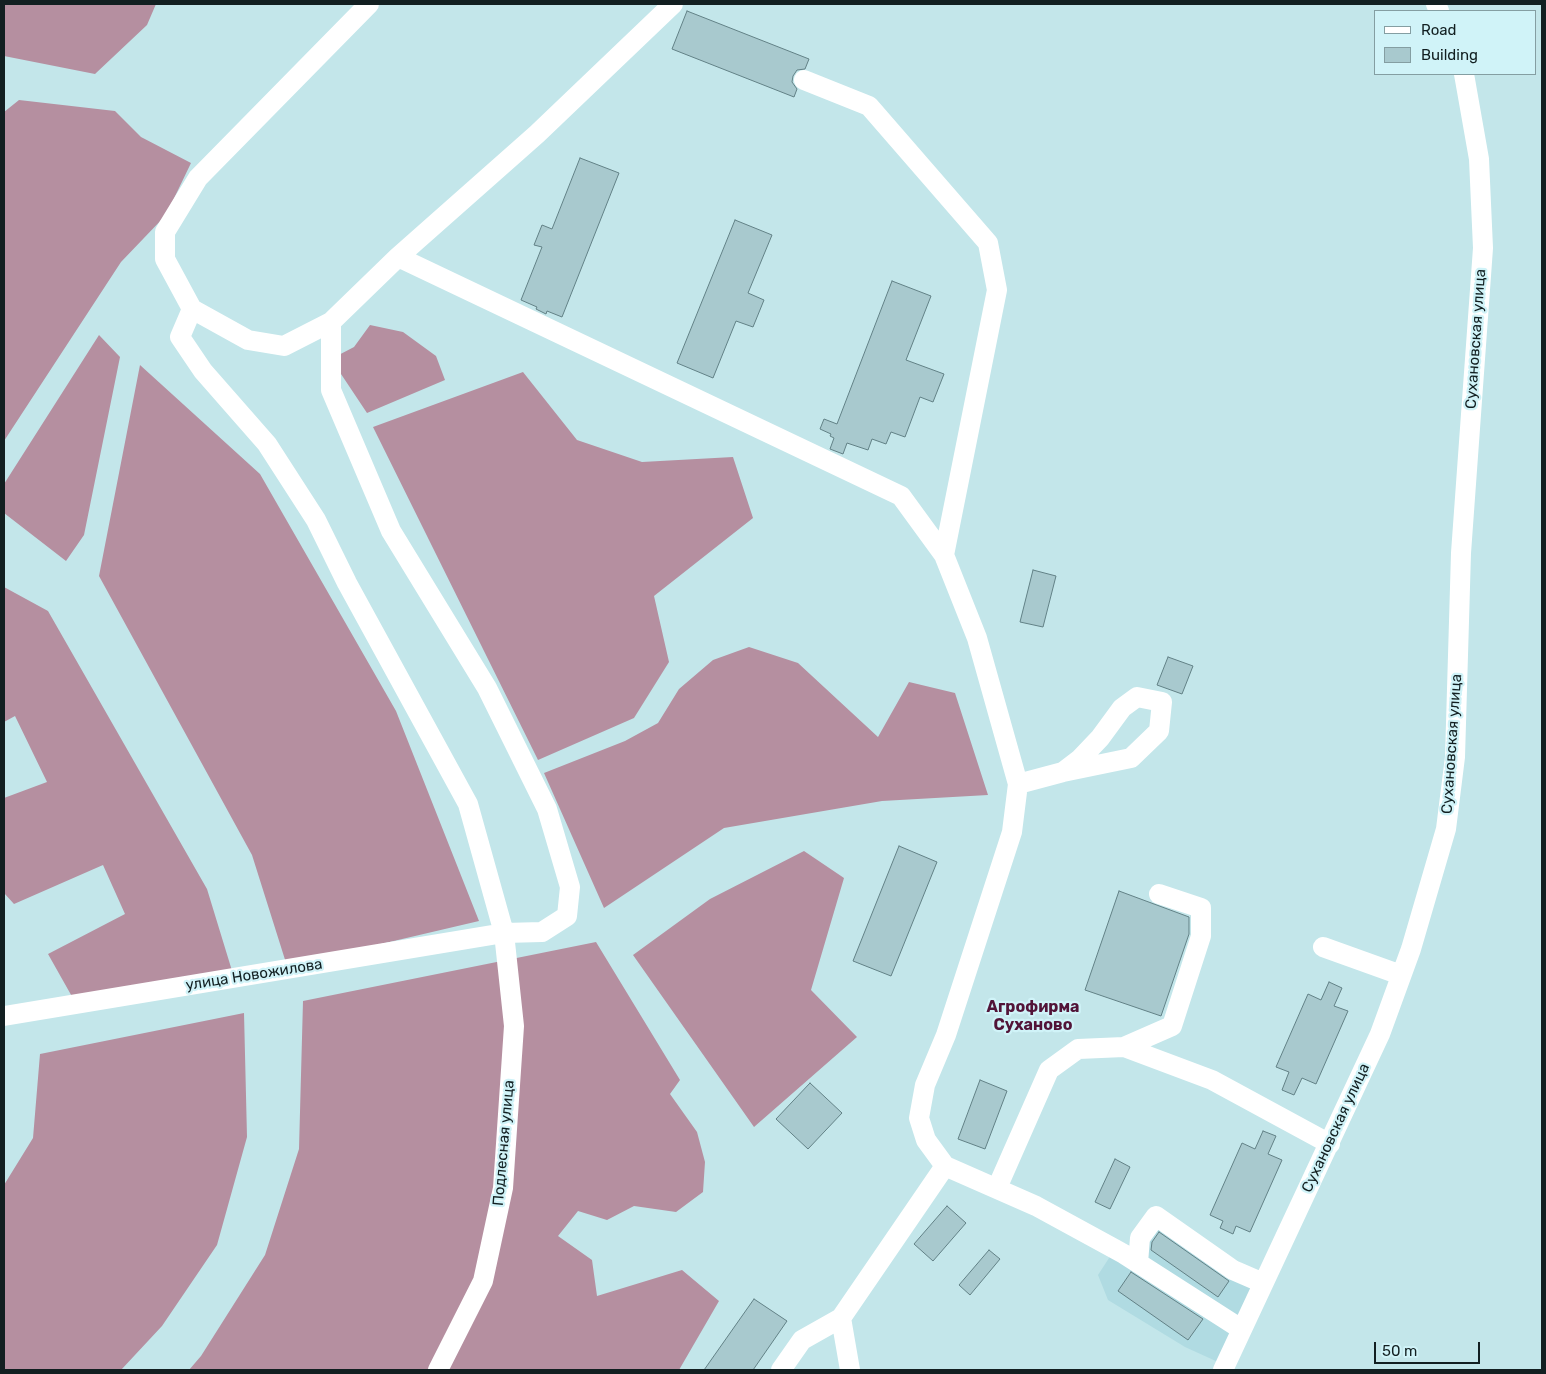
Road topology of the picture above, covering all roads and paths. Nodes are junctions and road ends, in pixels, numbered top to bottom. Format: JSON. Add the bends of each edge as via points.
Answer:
{"nodes":[{"id":1,"x":369,"y":4,"type":"edge"},
{"id":2,"x":673,"y":4,"type":"edge"},
{"id":3,"x":1464,"y":75,"type":"edge"},
{"id":4,"x":804,"y":80,"type":"dead end"},
{"id":5,"x":398,"y":257,"type":"junction"},
{"id":6,"x":192,"y":309,"type":"junction"},
{"id":7,"x":331,"y":322,"type":"junction"},
{"id":8,"x":944,"y":555,"type":"junction"},
{"id":9,"x":1063,"y":772,"type":"junction"},
{"id":10,"x":1018,"y":784,"type":"junction"},
{"id":11,"x":1159,"y":894,"type":"dead end"},
{"id":12,"x":504,"y":934,"type":"junction"},
{"id":13,"x":1323,"y":947,"type":"dead end"},
{"id":14,"x":1401,"y":976,"type":"junction"},
{"id":15,"x":4,"y":1016,"type":"edge"},
{"id":16,"x":1124,"y":1047,"type":"junction"},
{"id":17,"x":1330,"y":1144,"type":"junction"},
{"id":18,"x":945,"y":1166,"type":"junction"},
{"id":19,"x":997,"y":1188,"type":"junction"},
{"id":20,"x":1138,"y":1263,"type":"junction"},
{"id":21,"x":1263,"y":1283,"type":"junction"},
{"id":22,"x":841,"y":1318,"type":"junction"},
{"id":23,"x":1241,"y":1329,"type":"junction"},
{"id":24,"x":438,"y":1370,"type":"edge"},
{"id":25,"x":781,"y":1370,"type":"edge"},
{"id":26,"x":850,"y":1370,"type":"edge"},
{"id":27,"x":1223,"y":1370,"type":"edge"}],
"edges":[{"from":1,"to":6,"type":"street","via":[[198,178],[165,232],[165,259]]},
{"from":2,"to":5,"type":"street","via":[[537,134]]},
{"from":3,"to":14,"type":"street","name":"Сухановская улица","via":[[1479,159],[1483,248],[1461,553],[1454,757],[1446,829]]},
{"from":4,"to":8,"type":"street","via":[[869,106],[988,243],[997,290]]},
{"from":5,"to":7,"type":"street"},
{"from":5,"to":8,"type":"street","via":[[901,496]]},
{"from":6,"to":7,"type":"street","via":[[248,340],[284,346]]},
{"from":6,"to":12,"type":"street","name":"Подлесная улица","via":[[180,337],[204,371],[267,444],[316,520],[468,804]]},
{"from":7,"to":12,"type":"street","name":"улица Новожилова","via":[[331,390],[334,399],[391,531],[487,688],[547,809],[570,887],[567,916],[542,932]]},
{"from":8,"to":10,"type":"street","via":[[977,638]]},
{"from":9,"to":9,"type":"street","via":[[1131,758],[1159,731],[1162,702],[1137,696],[1122,708],[1080,759]]},
{"from":9,"to":10,"type":"street"},
{"from":10,"to":18,"type":"street","via":[[1012,832],[946,1035],[925,1085],[919,1118],[926,1140]]},
{"from":11,"to":16,"type":"street","via":[[1201,908],[1201,936],[1172,1026]]},
{"from":12,"to":15,"type":"street","name":"улица Новожилова"},
{"from":12,"to":24,"type":"street","name":"Подлесная улица","via":[[514,1026],[503,1188],[483,1281]]},
{"from":13,"to":14,"type":"street"},
{"from":14,"to":17,"type":"street","name":"Сухановская улица","via":[[1380,1034]]},
{"from":16,"to":17,"type":"street","via":[[1212,1080]]},
{"from":16,"to":19,"type":"street","via":[[1078,1048],[1049,1070]]},
{"from":17,"to":21,"type":"street","name":"Сухановская улица"},
{"from":18,"to":19,"type":"street"},
{"from":18,"to":22,"type":"street"},
{"from":19,"to":20,"type":"street"},
{"from":20,"to":21,"type":"street","via":[[1140,1238],[1156,1216],[1234,1270]]},
{"from":20,"to":23,"type":"street"},
{"from":21,"to":23,"type":"street","name":"Сухановская улица"},
{"from":22,"to":25,"type":"street","via":[[802,1340]]},
{"from":22,"to":26,"type":"street"},
{"from":23,"to":27,"type":"street","name":"Сухановская улица"}]}
